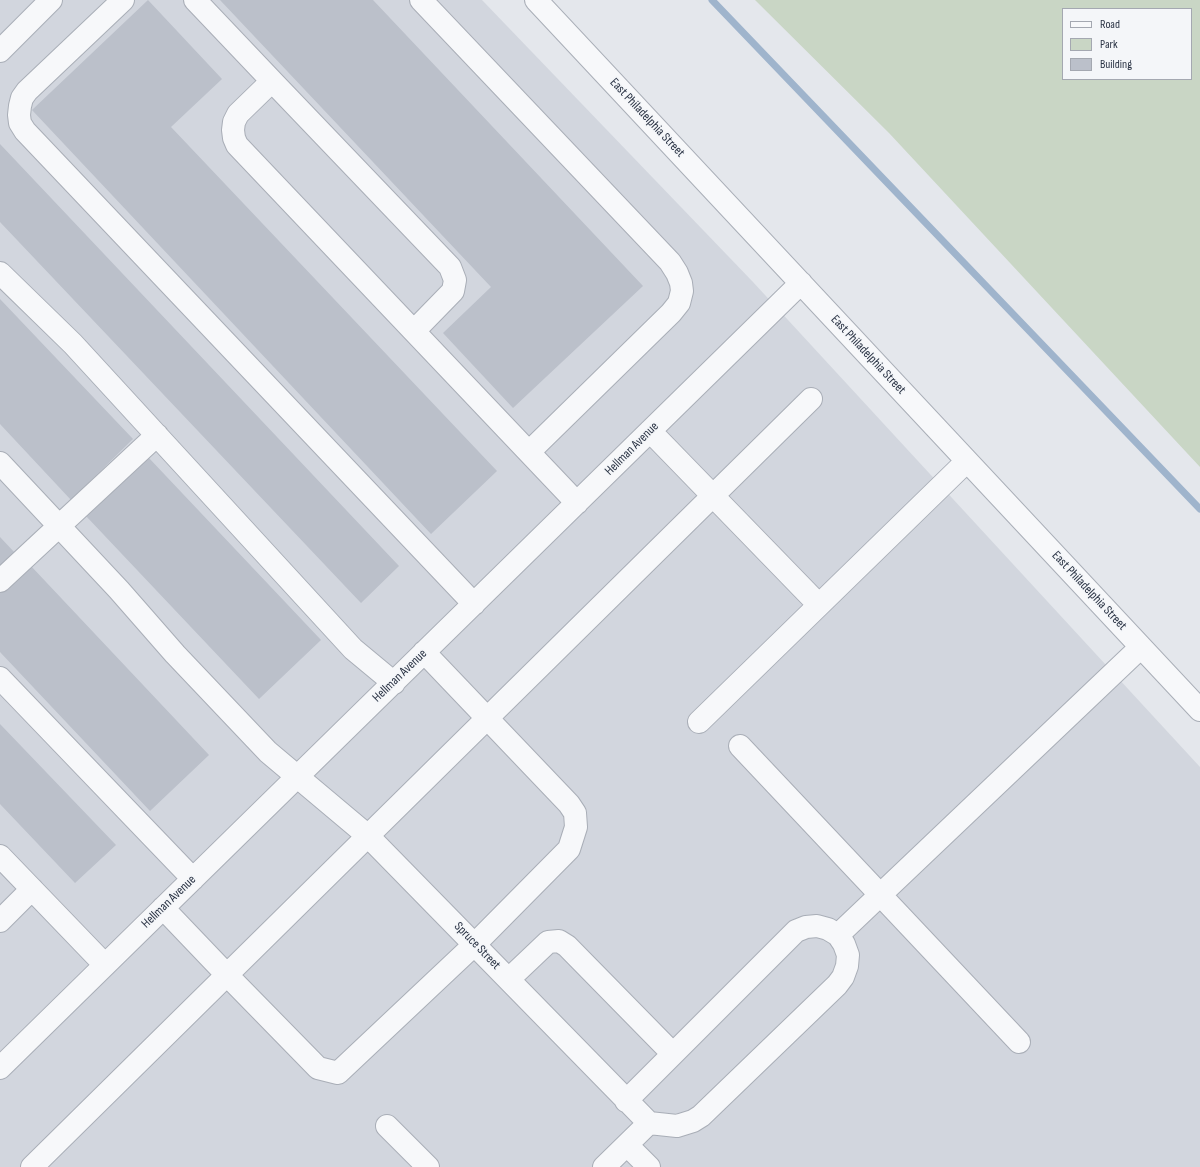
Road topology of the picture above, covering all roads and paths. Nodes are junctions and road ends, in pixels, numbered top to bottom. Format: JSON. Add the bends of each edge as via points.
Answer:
{"nodes":[{"id":1,"x":51,"y":0,"type":"edge"},
{"id":2,"x":123,"y":0,"type":"edge"},
{"id":3,"x":195,"y":0,"type":"edge"},
{"id":4,"x":421,"y":0,"type":"edge"},
{"id":5,"x":536,"y":0,"type":"edge"},
{"id":6,"x":0,"y":51,"type":"edge"},
{"id":7,"x":272,"y":81,"type":"junction"},
{"id":8,"x":0,"y":273,"type":"edge"},
{"id":9,"x":801,"y":283,"type":"junction"},
{"id":10,"x":414,"y":331,"type":"junction"},
{"id":11,"x":811,"y":399,"type":"dead end"},
{"id":12,"x":650,"y":431,"type":"junction"},
{"id":13,"x":157,"y":435,"type":"junction"},
{"id":14,"x":529,"y":452,"type":"junction"},
{"id":15,"x":967,"y":461,"type":"junction"},
{"id":16,"x":0,"y":463,"type":"edge"},
{"id":17,"x":713,"y":496,"type":"junction"},
{"id":18,"x":577,"y":503,"type":"junction"},
{"id":19,"x":59,"y":525,"type":"junction"},
{"id":20,"x":0,"y":581,"type":"edge"},
{"id":21,"x":474,"y":604,"type":"junction"},
{"id":22,"x":819,"y":605,"type":"junction"},
{"id":23,"x":1141,"y":647,"type":"junction"},
{"id":24,"x":424,"y":652,"type":"junction"},
{"id":25,"x":0,"y":678,"type":"edge"},
{"id":26,"x":394,"y":682,"type":"junction"},
{"id":27,"x":1200,"y":710,"type":"edge"},
{"id":28,"x":487,"y":718,"type":"junction"},
{"id":29,"x":699,"y":722,"type":"dead end"},
{"id":30,"x":740,"y":746,"type":"dead end"},
{"id":31,"x":298,"y":777,"type":"junction"},
{"id":32,"x":368,"y":836,"type":"junction"},
{"id":33,"x":0,"y":856,"type":"edge"},
{"id":34,"x":193,"y":879,"type":"junction"},
{"id":35,"x":32,"y":889,"type":"junction"},
{"id":36,"x":880,"y":895,"type":"junction"},
{"id":37,"x":163,"y":908,"type":"junction"},
{"id":38,"x":0,"y":920,"type":"edge"},
{"id":39,"x":838,"y":935,"type":"junction"},
{"id":40,"x":474,"y":944,"type":"junction"},
{"id":41,"x":105,"y":965,"type":"junction"},
{"id":42,"x":227,"y":975,"type":"junction"},
{"id":43,"x":509,"y":979,"type":"junction"},
{"id":44,"x":1019,"y":1042,"type":"dead end"},
{"id":45,"x":673,"y":1054,"type":"junction"},
{"id":46,"x":0,"y":1068,"type":"edge"},
{"id":47,"x":626,"y":1101,"type":"junction"},
{"id":48,"x":649,"y":1123,"type":"junction"},
{"id":49,"x":387,"y":1126,"type":"dead end"},
{"id":50,"x":627,"y":1145,"type":"junction"},
{"id":51,"x":32,"y":1167,"type":"edge"},
{"id":52,"x":428,"y":1167,"type":"edge"},
{"id":53,"x":604,"y":1167,"type":"edge"},
{"id":54,"x":649,"y":1167,"type":"edge"}],
"edges":[{"from":1,"to":6,"type":"street"},
{"from":2,"to":21,"type":"street","via":[[27,91],[22,98],[20,123]]},
{"from":3,"to":7,"type":"street"},
{"from":4,"to":14,"type":"street","via":[[670,262],[681,283],[679,303],[671,313]]},
{"from":5,"to":9,"type":"street","name":"East Philadelphia Street"},
{"from":7,"to":10,"type":"street","via":[[238,114],[233,130],[237,145]]},
{"from":7,"to":10,"type":"street","via":[[450,267],[455,280],[454,291]]},
{"from":8,"to":13,"type":"street","via":[[73,344]]},
{"from":9,"to":12,"type":"street","name":"Hellman Avenue"},
{"from":9,"to":15,"type":"street","name":"East Philadelphia Street"},
{"from":10,"to":14,"type":"street"},
{"from":11,"to":17,"type":"street"},
{"from":12,"to":17,"type":"street"},
{"from":12,"to":18,"type":"street","name":"Hellman Avenue"},
{"from":13,"to":19,"type":"street"},
{"from":13,"to":26,"type":"street","via":[[353,649]]},
{"from":14,"to":18,"type":"street"},
{"from":15,"to":22,"type":"street"},
{"from":15,"to":23,"type":"street","name":"East Philadelphia Street"},
{"from":16,"to":19,"type":"street","name":"Spruce Street"},
{"from":17,"to":22,"type":"street"},
{"from":17,"to":28,"type":"street"},
{"from":18,"to":21,"type":"street","name":"Hellman Avenue"},
{"from":19,"to":20,"type":"street"},
{"from":19,"to":31,"type":"street","name":"Spruce Street","via":[[175,654],[268,752]]},
{"from":21,"to":24,"type":"street","name":"Hellman Avenue"},
{"from":22,"to":29,"type":"street"},
{"from":23,"to":27,"type":"street","name":"East Philadelphia Street"},
{"from":23,"to":36,"type":"street"},
{"from":24,"to":26,"type":"street","name":"Hellman Avenue"},
{"from":24,"to":28,"type":"street"},
{"from":25,"to":34,"type":"street"},
{"from":26,"to":31,"type":"street","name":"Hellman Avenue"},
{"from":28,"to":32,"type":"street"},
{"from":28,"to":40,"type":"street","via":[[569,804],[575,813],[576,826],[569,849]]},
{"from":30,"to":36,"type":"street"},
{"from":31,"to":32,"type":"street","name":"Spruce Street"},
{"from":31,"to":34,"type":"street","name":"Hellman Avenue"},
{"from":32,"to":40,"type":"street","name":"Spruce Street"},
{"from":32,"to":42,"type":"street"},
{"from":33,"to":35,"type":"street"},
{"from":34,"to":37,"type":"street","name":"Hellman Avenue"},
{"from":35,"to":38,"type":"street"},
{"from":35,"to":41,"type":"street"},
{"from":36,"to":39,"type":"street"},
{"from":36,"to":44,"type":"street"},
{"from":37,"to":41,"type":"street","name":"Hellman Avenue"},
{"from":37,"to":42,"type":"street"},
{"from":39,"to":45,"type":"street","via":[[817,926],[806,927],[796,932]]},
{"from":39,"to":48,"type":"street","via":[[848,955],[848,966],[837,986],[702,1116],[677,1126]]},
{"from":40,"to":42,"type":"street","via":[[338,1073],[318,1068]]},
{"from":40,"to":43,"type":"street","name":"Spruce Street"},
{"from":41,"to":46,"type":"street","name":"Hellman Avenue"},
{"from":42,"to":51,"type":"street"},
{"from":43,"to":45,"type":"street","via":[[548,942],[559,941],[567,946]]},
{"from":43,"to":47,"type":"street","name":"Spruce Street"},
{"from":45,"to":47,"type":"street"},
{"from":47,"to":48,"type":"street","name":"Spruce Street"},
{"from":48,"to":50,"type":"street"},
{"from":49,"to":52,"type":"street"},
{"from":50,"to":53,"type":"street"},
{"from":50,"to":54,"type":"street"}]}
